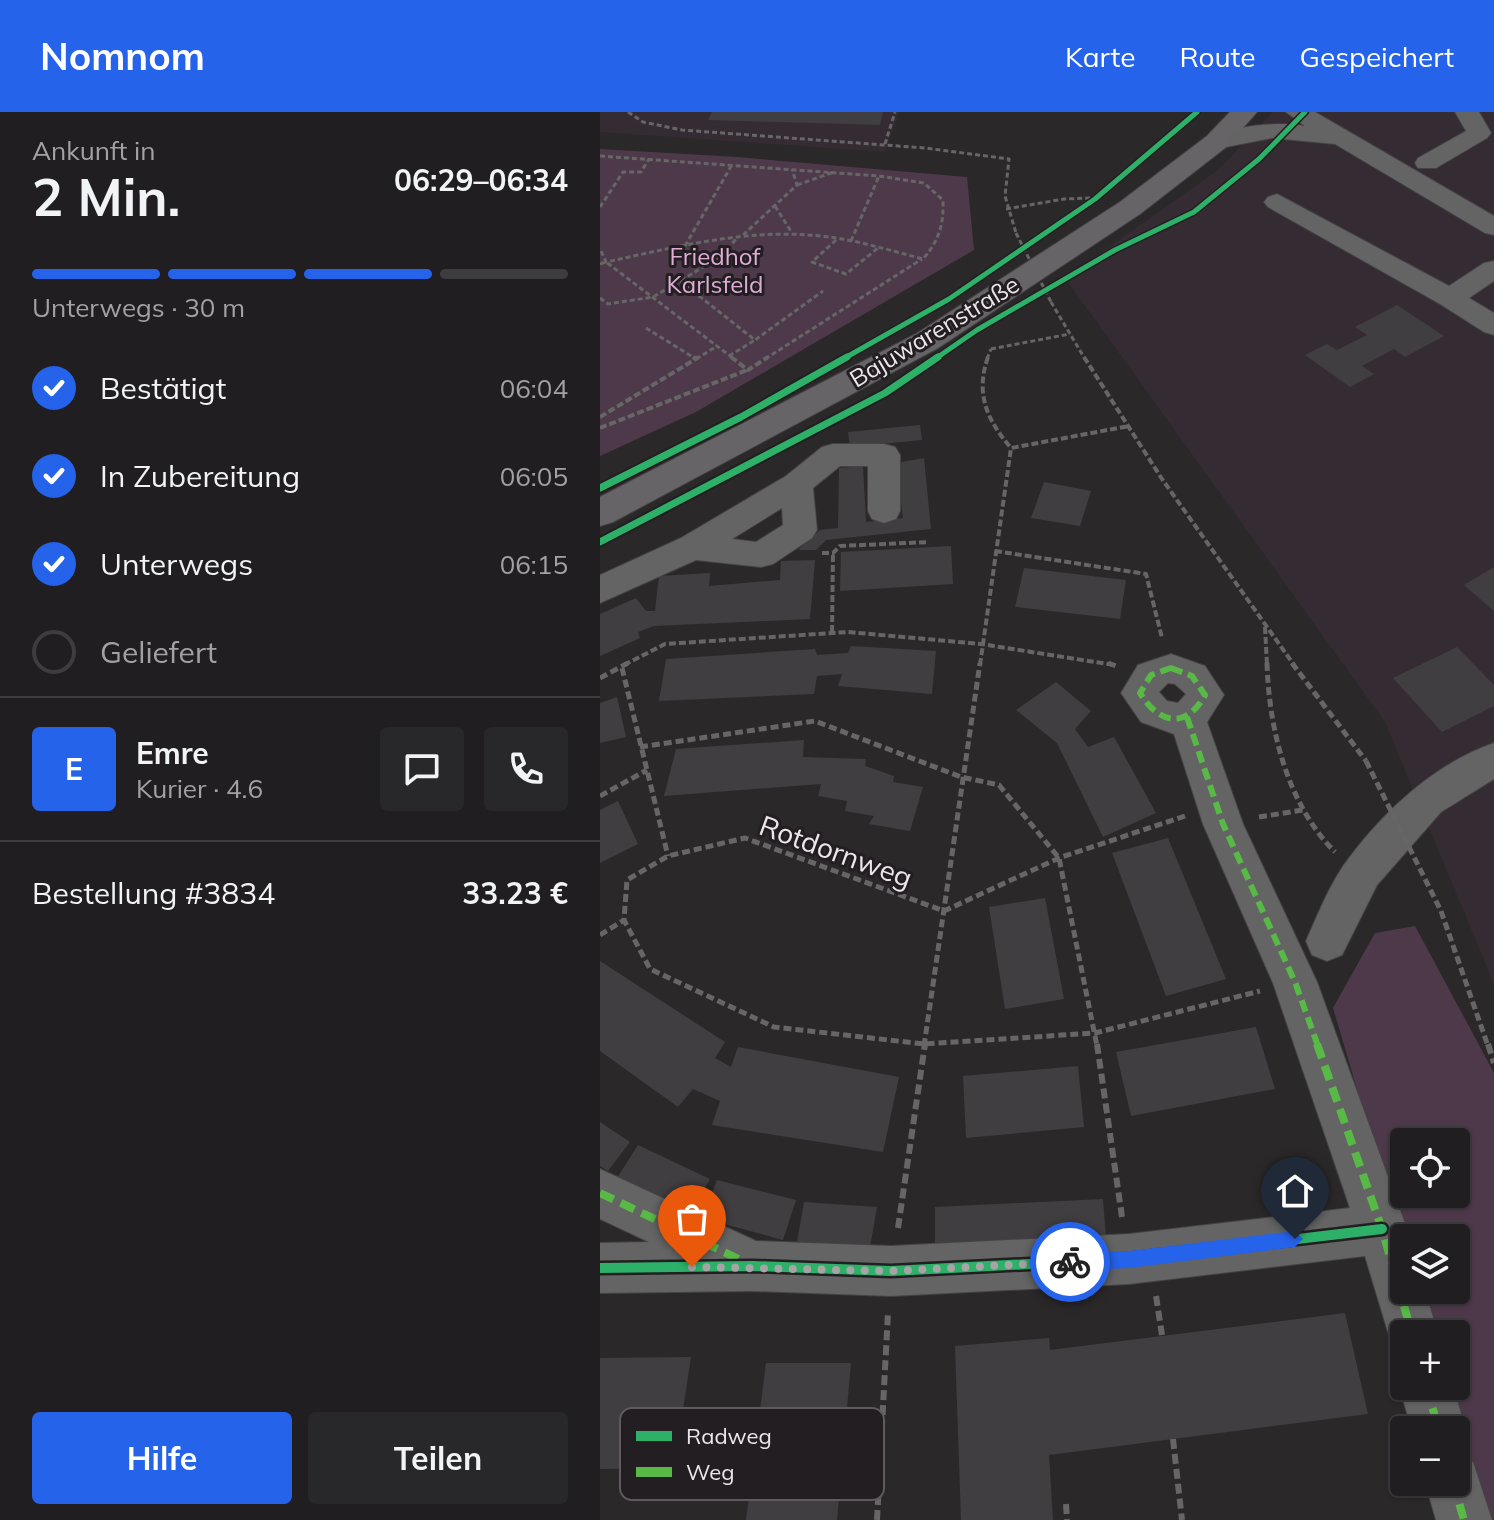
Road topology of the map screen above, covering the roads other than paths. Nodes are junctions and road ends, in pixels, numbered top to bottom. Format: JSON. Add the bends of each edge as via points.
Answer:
{"nodes":[{"id":1,"x":1244,"y":112,"type":"edge"},
{"id":2,"x":1298,"y":112,"type":"edge"},
{"id":3,"x":1334,"y":112,"type":"edge"},
{"id":4,"x":1467,"y":112,"type":"edge"},
{"id":5,"x":1216,"y":142,"type":"junction"},
{"id":6,"x":1355,"y":146,"type":"junction"},
{"id":7,"x":1427,"y":163,"type":"junction"},
{"id":8,"x":1277,"y":202,"type":"dead end"},
{"id":9,"x":1494,"y":204,"type":"edge"},
{"id":10,"x":1494,"y":227,"type":"edge"},
{"id":11,"x":1494,"y":269,"type":"edge"},
{"id":12,"x":1450,"y":298,"type":"junction"},
{"id":13,"x":1494,"y":326,"type":"edge"},
{"id":14,"x":797,"y":484,"type":"junction"},
{"id":15,"x":884,"y":511,"type":"dead end"},
{"id":16,"x":600,"y":513,"type":"edge"},
{"id":17,"x":693,"y":547,"type":"junction"},
{"id":18,"x":600,"y":590,"type":"edge"},
{"id":19,"x":1159,"y":673,"type":"road end"},
{"id":20,"x":1494,"y":759,"type":"edge"},
{"id":21,"x":1327,"y":941,"type":"dead end"},
{"id":22,"x":600,"y":1193,"type":"edge"},
{"id":23,"x":1382,"y":1229,"type":"junction"},
{"id":24,"x":753,"y":1266,"type":"junction"},
{"id":25,"x":600,"y":1268,"type":"edge"},
{"id":26,"x":1408,"y":1320,"type":"edge"},
{"id":27,"x":1457,"y":1496,"type":"edge"},
{"id":28,"x":1464,"y":1520,"type":"edge"}],
"edges":[{"from":1,"to":5,"type":"main road","name":"Bajuwarenstraße"},
{"from":2,"to":6,"type":"street"},
{"from":3,"to":7,"type":"street"},
{"from":4,"to":7,"type":"street","via":[[1479,133]]},
{"from":5,"to":6,"type":"street","via":[[1270,130]]},
{"from":5,"to":16,"type":"main road","name":"Bajuwarenstraße","via":[[1130,208],[927,341]]},
{"from":6,"to":10,"type":"street"},
{"from":7,"to":9,"type":"street"},
{"from":8,"to":12,"type":"street"},
{"from":11,"to":12,"type":"street"},
{"from":12,"to":13,"type":"street"},
{"from":14,"to":15,"type":"street","via":[[833,455],[884,455]]},
{"from":14,"to":17,"type":"street"},
{"from":14,"to":17,"type":"street","via":[[800,530],[761,555]]},
{"from":17,"to":18,"type":"street"},
{"from":19,"to":23,"type":"street","via":[[1187,672],[1200,682],[1205,695],[1200,708],[1187,717],[1219,815],[1295,982]]},
{"from":20,"to":21,"type":"street","via":[[1427,800],[1362,872]]},
{"from":22,"to":24,"type":"street"},
{"from":23,"to":24,"type":"street","via":[[1129,1259],[891,1271]]},
{"from":23,"to":26,"type":"street"},
{"from":24,"to":25,"type":"street"},
{"from":27,"to":28,"type":"street"}]}
